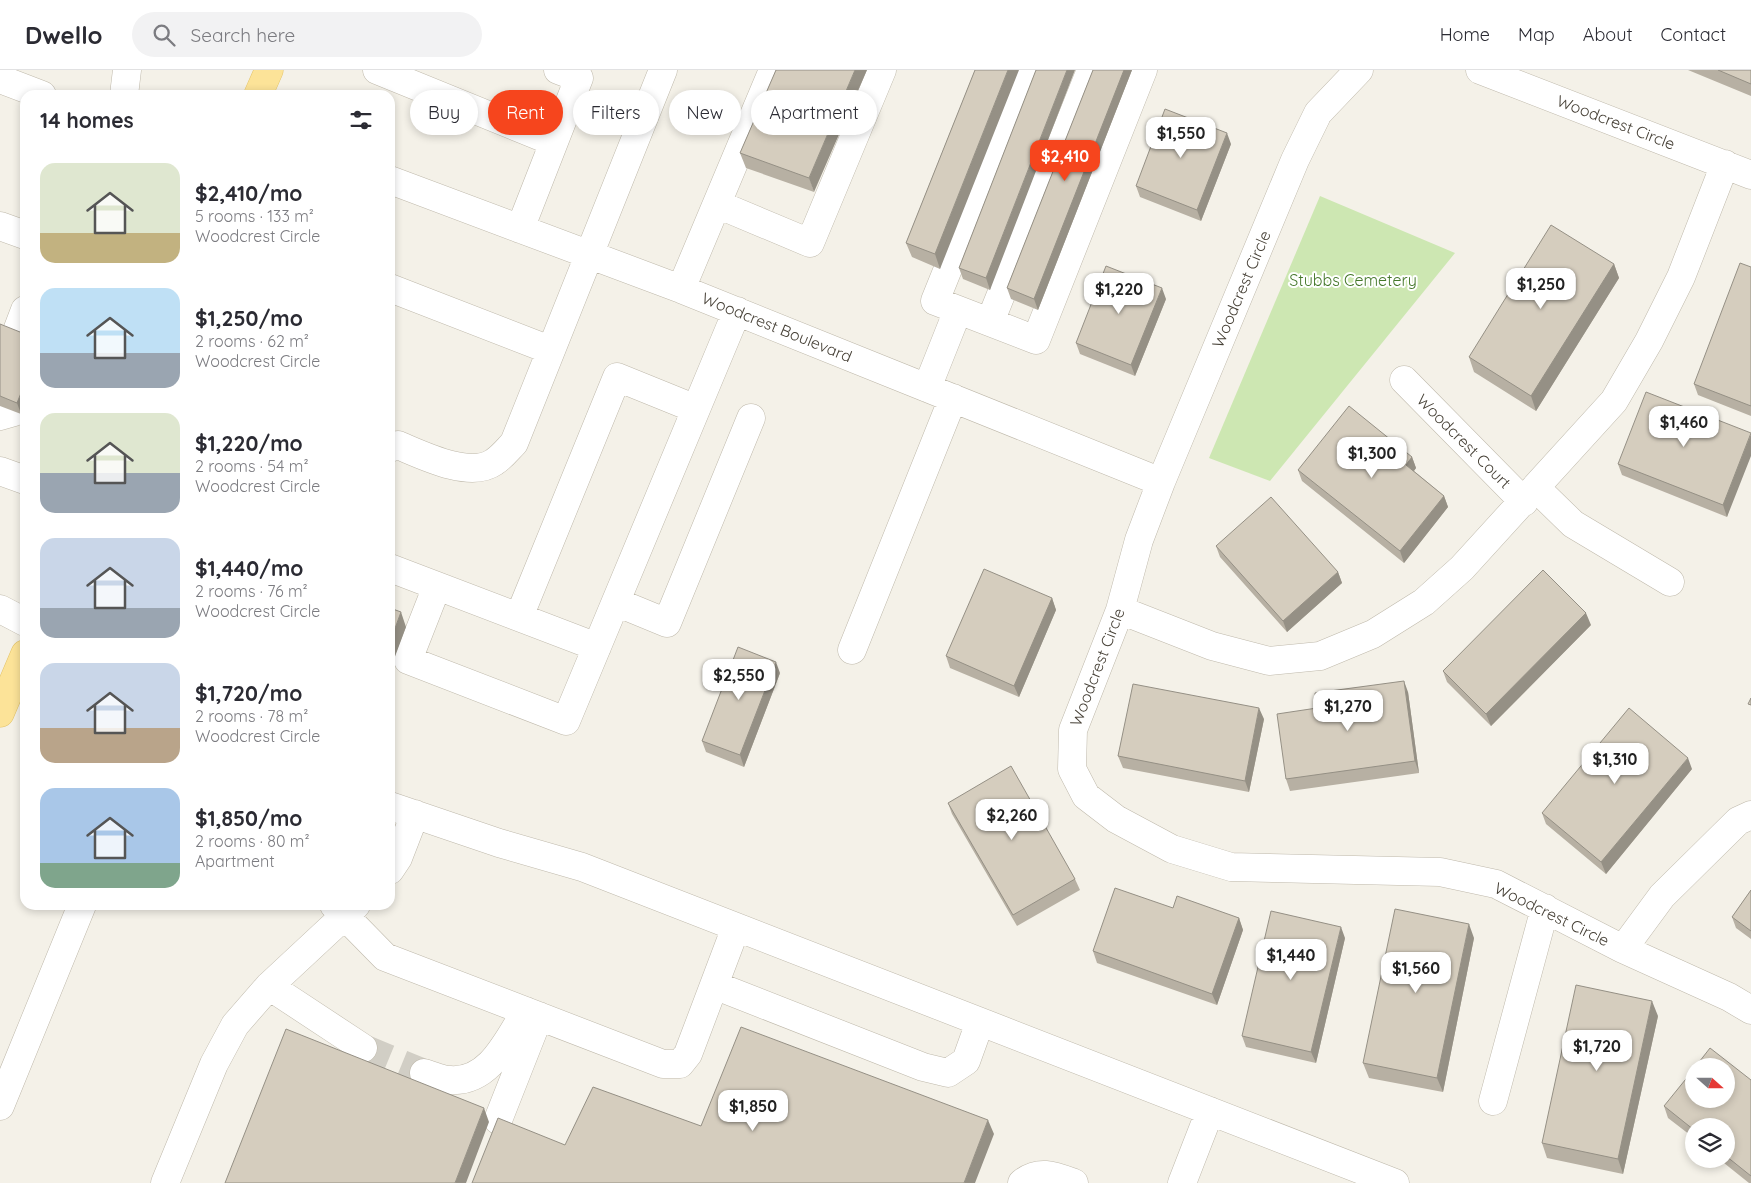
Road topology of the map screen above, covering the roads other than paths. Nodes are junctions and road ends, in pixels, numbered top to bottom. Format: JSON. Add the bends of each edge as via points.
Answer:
{"nodes":[{"id":1,"x":126,"y":70,"type":"edge"},
{"id":2,"x":269,"y":70,"type":"edge"},
{"id":3,"x":377,"y":70,"type":"edge"},
{"id":4,"x":558,"y":70,"type":"edge"},
{"id":5,"x":664,"y":70,"type":"edge"},
{"id":6,"x":773,"y":70,"type":"edge"},
{"id":7,"x":882,"y":70,"type":"edge"},
{"id":8,"x":1028,"y":70,"type":"edge"},
{"id":9,"x":1091,"y":70,"type":"edge"},
{"id":10,"x":1143,"y":70,"type":"edge"},
{"id":11,"x":1360,"y":70,"type":"edge"},
{"id":12,"x":1480,"y":70,"type":"edge"},
{"id":13,"x":0,"y":79,"type":"edge"},
{"id":14,"x":29,"y":90,"type":"edge"},
{"id":15,"x":124,"y":90,"type":"edge"},
{"id":16,"x":260,"y":90,"type":"edge"},
{"id":17,"x":554,"y":142,"type":"junction"},
{"id":18,"x":1725,"y":164,"type":"junction"},
{"id":19,"x":1751,"y":175,"type":"edge"},
{"id":20,"x":395,"y":182,"type":"edge"},
{"id":21,"x":717,"y":204,"type":"junction"},
{"id":22,"x":0,"y":226,"type":"edge"},
{"id":23,"x":520,"y":229,"type":"junction"},
{"id":24,"x":20,"y":234,"type":"edge"},
{"id":25,"x":588,"y":254,"type":"junction"},
{"id":26,"x":681,"y":289,"type":"junction"},
{"id":27,"x":395,"y":290,"type":"edge"},
{"id":28,"x":958,"y":310,"type":"junction"},
{"id":29,"x":737,"y":311,"type":"junction"},
{"id":30,"x":990,"y":322,"type":"junction"},
{"id":31,"x":550,"y":350,"type":"junction"},
{"id":32,"x":1404,"y":380,"type":"dead end"},
{"id":33,"x":927,"y":388,"type":"junction"},
{"id":34,"x":953,"y":398,"type":"junction"},
{"id":35,"x":696,"y":409,"type":"junction"},
{"id":36,"x":751,"y":418,"type":"dead end"},
{"id":37,"x":395,"y":441,"type":"edge"},
{"id":38,"x":0,"y":471,"type":"edge"},
{"id":39,"x":20,"y":478,"type":"edge"},
{"id":40,"x":1161,"y":482,"type":"junction"},
{"id":41,"x":1530,"y":495,"type":"junction"},
{"id":42,"x":395,"y":570,"type":"edge"},
{"id":43,"x":1670,"y":582,"type":"dead end"},
{"id":44,"x":437,"y":586,"type":"junction"},
{"id":45,"x":616,"y":602,"type":"junction"},
{"id":46,"x":0,"y":609,"type":"edge"},
{"id":47,"x":1120,"y":610,"type":"junction"},
{"id":48,"x":519,"y":618,"type":"junction"},
{"id":49,"x":20,"y":619,"type":"edge"},
{"id":50,"x":597,"y":647,"type":"junction"},
{"id":51,"x":852,"y":650,"type":"dead end"},
{"id":52,"x":20,"y":666,"type":"edge"},
{"id":53,"x":0,"y":713,"type":"edge"},
{"id":54,"x":402,"y":810,"type":"edge"},
{"id":55,"x":1751,"y":815,"type":"edge"},
{"id":56,"x":395,"y":862,"type":"edge"},
{"id":57,"x":1545,"y":908,"type":"junction"},
{"id":58,"x":80,"y":910,"type":"edge"},
{"id":59,"x":343,"y":910,"type":"edge"},
{"id":60,"x":348,"y":910,"type":"edge"},
{"id":61,"x":736,"y":927,"type":"junction"},
{"id":62,"x":1624,"y":949,"type":"junction"},
{"id":63,"x":714,"y":985,"type":"junction"},
{"id":64,"x":269,"y":986,"type":"junction"},
{"id":65,"x":1751,"y":1010,"type":"edge"},
{"id":66,"x":532,"y":1014,"type":"junction"},
{"id":67,"x":980,"y":1022,"type":"junction"},
{"id":68,"x":363,"y":1048,"type":"tunnel mouth"},
{"id":69,"x":424,"y":1073,"type":"tunnel mouth"},
{"id":70,"x":1493,"y":1101,"type":"dead end"},
{"id":71,"x":0,"y":1106,"type":"edge"},
{"id":72,"x":1210,"y":1111,"type":"junction"},
{"id":73,"x":498,"y":1120,"type":"edge"},
{"id":74,"x":165,"y":1183,"type":"edge"},
{"id":75,"x":1022,"y":1183,"type":"edge"},
{"id":76,"x":1074,"y":1183,"type":"edge"},
{"id":77,"x":1182,"y":1183,"type":"edge"},
{"id":78,"x":1395,"y":1183,"type":"edge"}],
"edges":[{"from":1,"to":15,"type":"street"},
{"from":2,"to":16,"type":"main road"},
{"from":3,"to":17,"type":"street"},
{"from":4,"to":17,"type":"street","via":[[579,78]]},
{"from":5,"to":25,"type":"street"},
{"from":6,"to":21,"type":"street"},
{"from":7,"to":21,"type":"street","via":[[810,242]]},
{"from":8,"to":28,"type":"street","via":[[935,301]]},
{"from":9,"to":30,"type":"street"},
{"from":10,"to":30,"type":"street","via":[[1036,340]]},
{"from":11,"to":40,"type":"street","name":"Woodcrest Circle","via":[[1318,113],[1295,160]]},
{"from":12,"to":18,"type":"street","name":"Woodcrest Circle"},
{"from":13,"to":14,"type":"street"},
{"from":17,"to":23,"type":"street"},
{"from":18,"to":19,"type":"street","name":"Woodcrest Circle"},
{"from":18,"to":41,"type":"street","via":[[1681,277],[1614,401]]},
{"from":20,"to":23,"type":"street","name":"Woodcrest Boulevard"},
{"from":21,"to":26,"type":"street"},
{"from":22,"to":24,"type":"street"},
{"from":23,"to":25,"type":"street","name":"Woodcrest Boulevard"},
{"from":25,"to":26,"type":"street","name":"Woodcrest Boulevard"},
{"from":25,"to":31,"type":"street"},
{"from":26,"to":29,"type":"street","name":"Woodcrest Boulevard"},
{"from":27,"to":31,"type":"street"},
{"from":28,"to":30,"type":"street"},
{"from":28,"to":33,"type":"street"},
{"from":29,"to":33,"type":"street","name":"Woodcrest Boulevard"},
{"from":29,"to":35,"type":"street"},
{"from":31,"to":37,"type":"street","via":[[514,443],[493,463],[467,469],[432,459]]},
{"from":32,"to":41,"type":"street","name":"Woodcrest Court"},
{"from":33,"to":34,"type":"street","name":"Woodcrest Boulevard"},
{"from":34,"to":40,"type":"street","name":"Woodcrest Boulevard"},
{"from":34,"to":51,"type":"street"},
{"from":35,"to":45,"type":"street"},
{"from":35,"to":48,"type":"street","via":[[617,377]]},
{"from":36,"to":45,"type":"street","via":[[667,623]]},
{"from":38,"to":39,"type":"street"},
{"from":40,"to":47,"type":"street","name":"Woodcrest Circle"},
{"from":41,"to":43,"type":"street","name":"Woodcrest Court"},
{"from":41,"to":47,"type":"street","via":[[1462,568],[1424,602],[1373,634],[1320,656],[1269,661],[1212,646]]},
{"from":42,"to":44,"type":"street"},
{"from":44,"to":48,"type":"street"},
{"from":44,"to":50,"type":"street","via":[[408,660],[566,721]]},
{"from":45,"to":50,"type":"street"},
{"from":46,"to":49,"type":"street"},
{"from":47,"to":57,"type":"street","name":"Woodcrest Circle","via":[[1073,730],[1072,769],[1086,796],[1116,819],[1172,849],[1231,867],[1440,872],[1496,884]]},
{"from":48,"to":50,"type":"street"},
{"from":52,"to":53,"type":"main road"},
{"from":54,"to":56,"type":"street"},
{"from":54,"to":61,"type":"street","via":[[582,867]]},
{"from":55,"to":62,"type":"street","name":"Woodcrest Circle","via":[[1738,821],[1662,896]]},
{"from":57,"to":62,"type":"street","name":"Woodcrest Circle"},
{"from":57,"to":70,"type":"street"},
{"from":58,"to":71,"type":"street"},
{"from":59,"to":64,"type":"street"},
{"from":60,"to":66,"type":"street","via":[[385,957]]},
{"from":61,"to":63,"type":"street"},
{"from":61,"to":67,"type":"street"},
{"from":62,"to":65,"type":"street"},
{"from":63,"to":66,"type":"street","via":[[688,1054],[680,1064],[663,1064]]},
{"from":63,"to":67,"type":"street","via":[[923,1067],[948,1073],[966,1061]]},
{"from":64,"to":68,"type":"street"},
{"from":64,"to":74,"type":"street","via":[[235,1025],[214,1064]]},
{"from":66,"to":69,"type":"street","via":[[491,1065],[466,1079],[449,1081]]},
{"from":66,"to":73,"type":"street"},
{"from":67,"to":72,"type":"street"},
{"from":72,"to":77,"type":"street"},
{"from":72,"to":78,"type":"street"},
{"from":75,"to":76,"type":"street","via":[[1028,1178],[1048,1173]]}]}
